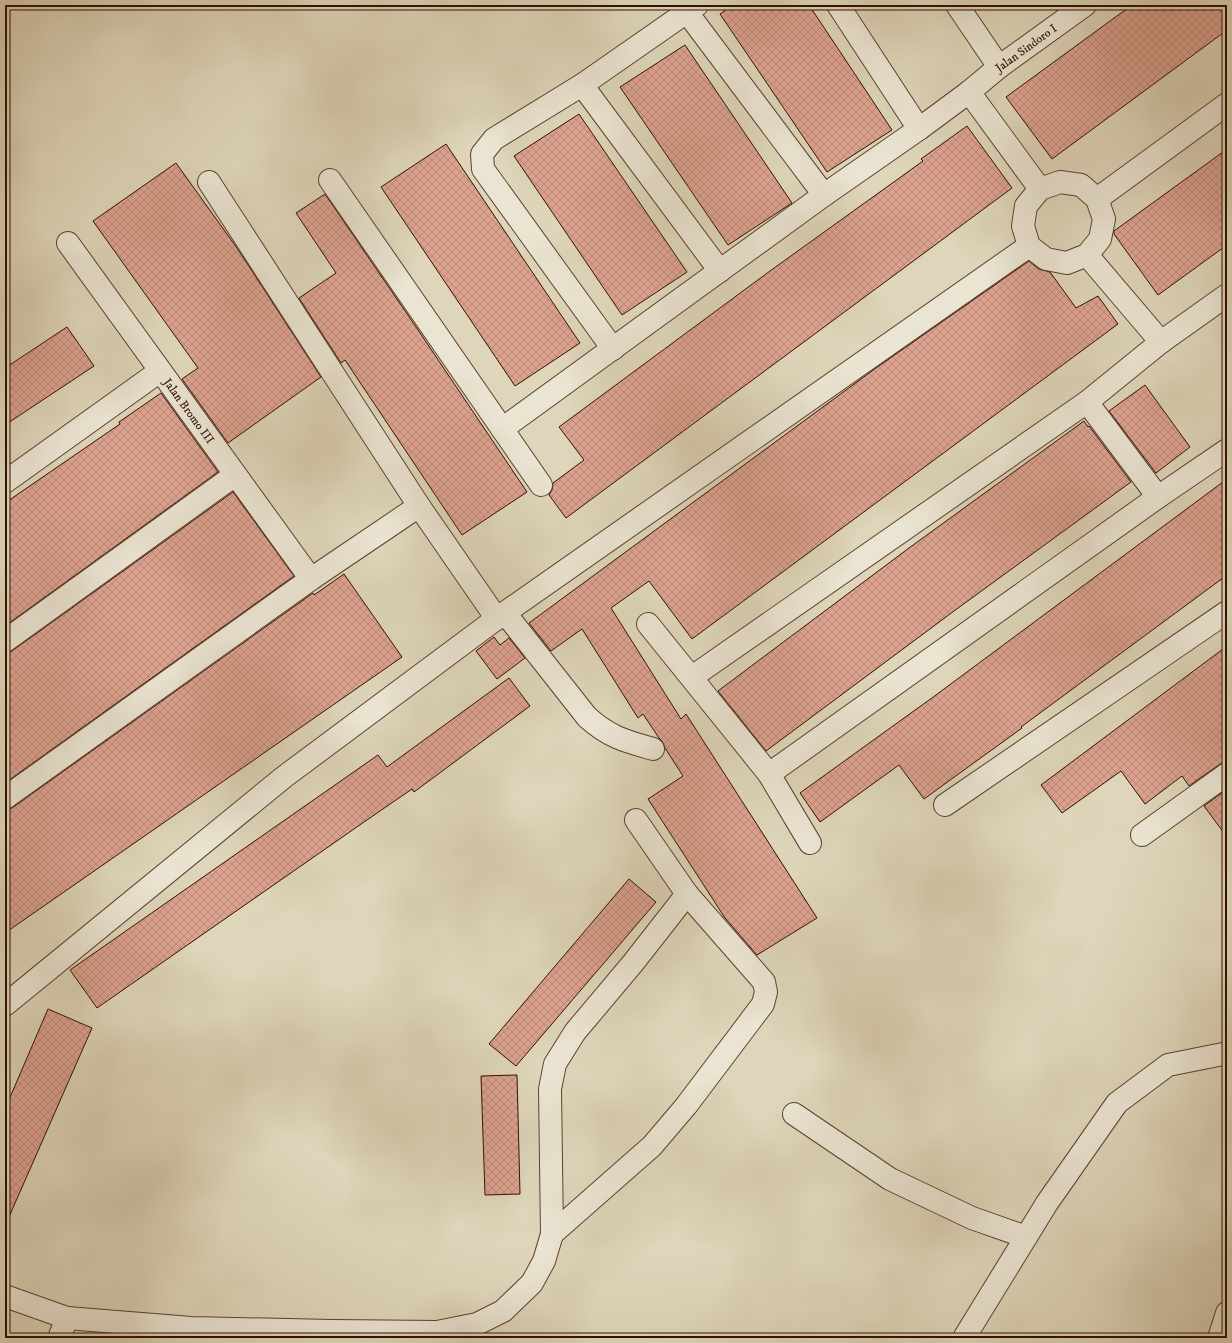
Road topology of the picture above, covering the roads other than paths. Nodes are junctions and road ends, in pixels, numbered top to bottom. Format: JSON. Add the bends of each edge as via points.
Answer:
{"nodes":[{"id":1,"x":838,"y":5,"type":"edge"},
{"id":2,"x":956,"y":5,"type":"edge"},
{"id":3,"x":1085,"y":5,"type":"edge"},
{"id":4,"x":691,"y":8,"type":"edge"},
{"id":5,"x":999,"y":67,"type":"junction"},
{"id":6,"x":582,"y":85,"type":"junction"},
{"id":7,"x":969,"y":92,"type":"junction"},
{"id":8,"x":1227,"y":104,"type":"edge"},
{"id":9,"x":919,"y":129,"type":"junction"},
{"id":10,"x":330,"y":180,"type":"dead end"},
{"id":11,"x":209,"y":182,"type":"dead end"},
{"id":12,"x":1040,"y":189,"type":"junction"},
{"id":13,"x":824,"y":195,"type":"junction"},
{"id":14,"x":1097,"y":199,"type":"junction"},
{"id":15,"x":68,"y":243,"type":"dead end"},
{"id":16,"x":1029,"y":246,"type":"junction"},
{"id":17,"x":1087,"y":255,"type":"junction"},
{"id":18,"x":720,"y":271,"type":"junction"},
{"id":19,"x":1224,"y":304,"type":"edge"},
{"id":20,"x":1162,"y":342,"type":"junction"},
{"id":21,"x":613,"y":349,"type":"junction"},
{"id":22,"x":160,"y":371,"type":"junction"},
{"id":23,"x":1087,"y":402,"type":"junction"},
{"id":24,"x":502,"y":428,"type":"junction"},
{"id":25,"x":1227,"y":450,"type":"edge"},
{"id":26,"x":235,"y":475,"type":"junction"},
{"id":27,"x":8,"y":478,"type":"edge"},
{"id":28,"x":541,"y":485,"type":"dead end"},
{"id":29,"x":1158,"y":497,"type":"junction"},
{"id":30,"x":418,"y":506,"type":"junction"},
{"id":31,"x":311,"y":579,"type":"junction"},
{"id":32,"x":1227,"y":612,"type":"edge"},
{"id":33,"x":501,"y":616,"type":"junction"},
{"id":34,"x":648,"y":624,"type":"dead end"},
{"id":35,"x":5,"y":641,"type":"edge"},
{"id":36,"x":692,"y":677,"type":"junction"},
{"id":37,"x":653,"y":749,"type":"dead end"},
{"id":38,"x":769,"y":774,"type":"junction"},
{"id":39,"x":1227,"y":774,"type":"edge"},
{"id":40,"x":5,"y":798,"type":"edge"},
{"id":41,"x":945,"y":805,"type":"dead end"},
{"id":42,"x":636,"y":820,"type":"dead end"},
{"id":43,"x":1142,"y":835,"type":"dead end"},
{"id":44,"x":810,"y":843,"type":"dead end"},
{"id":45,"x":687,"y":894,"type":"junction"},
{"id":46,"x":5,"y":1005,"type":"edge"},
{"id":47,"x":1227,"y":1055,"type":"edge"},
{"id":48,"x":794,"y":1114,"type":"dead end"},
{"id":49,"x":552,"y":1234,"type":"junction"},
{"id":50,"x":1026,"y":1237,"type":"junction"},
{"id":51,"x":5,"y":1296,"type":"edge"},
{"id":52,"x":1227,"y":1312,"type":"edge"},
{"id":53,"x":67,"y":1318,"type":"junction"},
{"id":54,"x":190,"y":1333,"type":"edge"},
{"id":55,"x":331,"y":1335,"type":"edge"},
{"id":56,"x":436,"y":1335,"type":"edge"},
{"id":57,"x":59,"y":1338,"type":"edge"},
{"id":58,"x":964,"y":1338,"type":"edge"},
{"id":59,"x":1219,"y":1338,"type":"edge"}],
"edges":[{"from":1,"to":9,"type":"street"},
{"from":2,"to":5,"type":"street"},
{"from":3,"to":5,"type":"street","name":"Jalan Sindoro I"},
{"from":4,"to":6,"type":"street"},
{"from":4,"to":13,"type":"street"},
{"from":5,"to":7,"type":"street","name":"Jalan Sindoro I"},
{"from":6,"to":18,"type":"street"},
{"from":6,"to":21,"type":"street","via":[[494,139],[482,154],[483,169]]},
{"from":7,"to":9,"type":"street","name":"Jalan Sindoro I"},
{"from":7,"to":12,"type":"street"},
{"from":8,"to":14,"type":"street"},
{"from":9,"to":13,"type":"street","name":"Jalan Sindoro I"},
{"from":10,"to":24,"type":"street"},
{"from":11,"to":30,"type":"street"},
{"from":12,"to":14,"type":"street","via":[[1060,182],[1081,185]]},
{"from":12,"to":16,"type":"street","via":[[1026,206],[1023,226]]},
{"from":13,"to":18,"type":"street","name":"Jalan Sindoro I"},
{"from":14,"to":17,"type":"street","via":[[1104,218],[1100,239]]},
{"from":15,"to":22,"type":"street","name":"Jalan Bromo III"},
{"from":16,"to":17,"type":"street","via":[[1046,259],[1067,263]]},
{"from":16,"to":33,"type":"street"},
{"from":17,"to":20,"type":"street"},
{"from":18,"to":21,"type":"street","name":"Jalan Sindoro I"},
{"from":19,"to":20,"type":"street"},
{"from":20,"to":23,"type":"street"},
{"from":21,"to":24,"type":"street","name":"Jalan Sindoro I"},
{"from":22,"to":26,"type":"street","name":"Jalan Bromo III"},
{"from":22,"to":27,"type":"street"},
{"from":23,"to":29,"type":"street"},
{"from":23,"to":36,"type":"street"},
{"from":24,"to":28,"type":"street"},
{"from":25,"to":29,"type":"street"},
{"from":26,"to":31,"type":"street","name":"Jalan Bromo III"},
{"from":26,"to":35,"type":"street"},
{"from":29,"to":38,"type":"street"},
{"from":30,"to":31,"type":"street"},
{"from":30,"to":33,"type":"street"},
{"from":31,"to":40,"type":"street"},
{"from":32,"to":41,"type":"street"},
{"from":33,"to":37,"type":"street","via":[[591,720],[610,735]]},
{"from":33,"to":46,"type":"street","via":[[284,777]]},
{"from":34,"to":36,"type":"street"},
{"from":36,"to":38,"type":"street"},
{"from":38,"to":44,"type":"street"},
{"from":39,"to":43,"type":"street"},
{"from":42,"to":45,"type":"street"},
{"from":45,"to":49,"type":"street","via":[[575,1032],[555,1064],[550,1089]]},
{"from":45,"to":49,"type":"street","via":[[764,982],[766,992],[763,1004],[686,1106],[652,1146]]},
{"from":47,"to":50,"type":"street","via":[[1168,1065],[1118,1103]]},
{"from":48,"to":50,"type":"street","via":[[890,1179],[972,1218]]},
{"from":49,"to":56,"type":"street","via":[[544,1261],[532,1283],[503,1311],[477,1324]]},
{"from":50,"to":58,"type":"street"},
{"from":51,"to":53,"type":"street"},
{"from":52,"to":59,"type":"street"},
{"from":53,"to":54,"type":"street"},
{"from":53,"to":57,"type":"street"},
{"from":54,"to":55,"type":"street"},
{"from":55,"to":56,"type":"street"}]}
